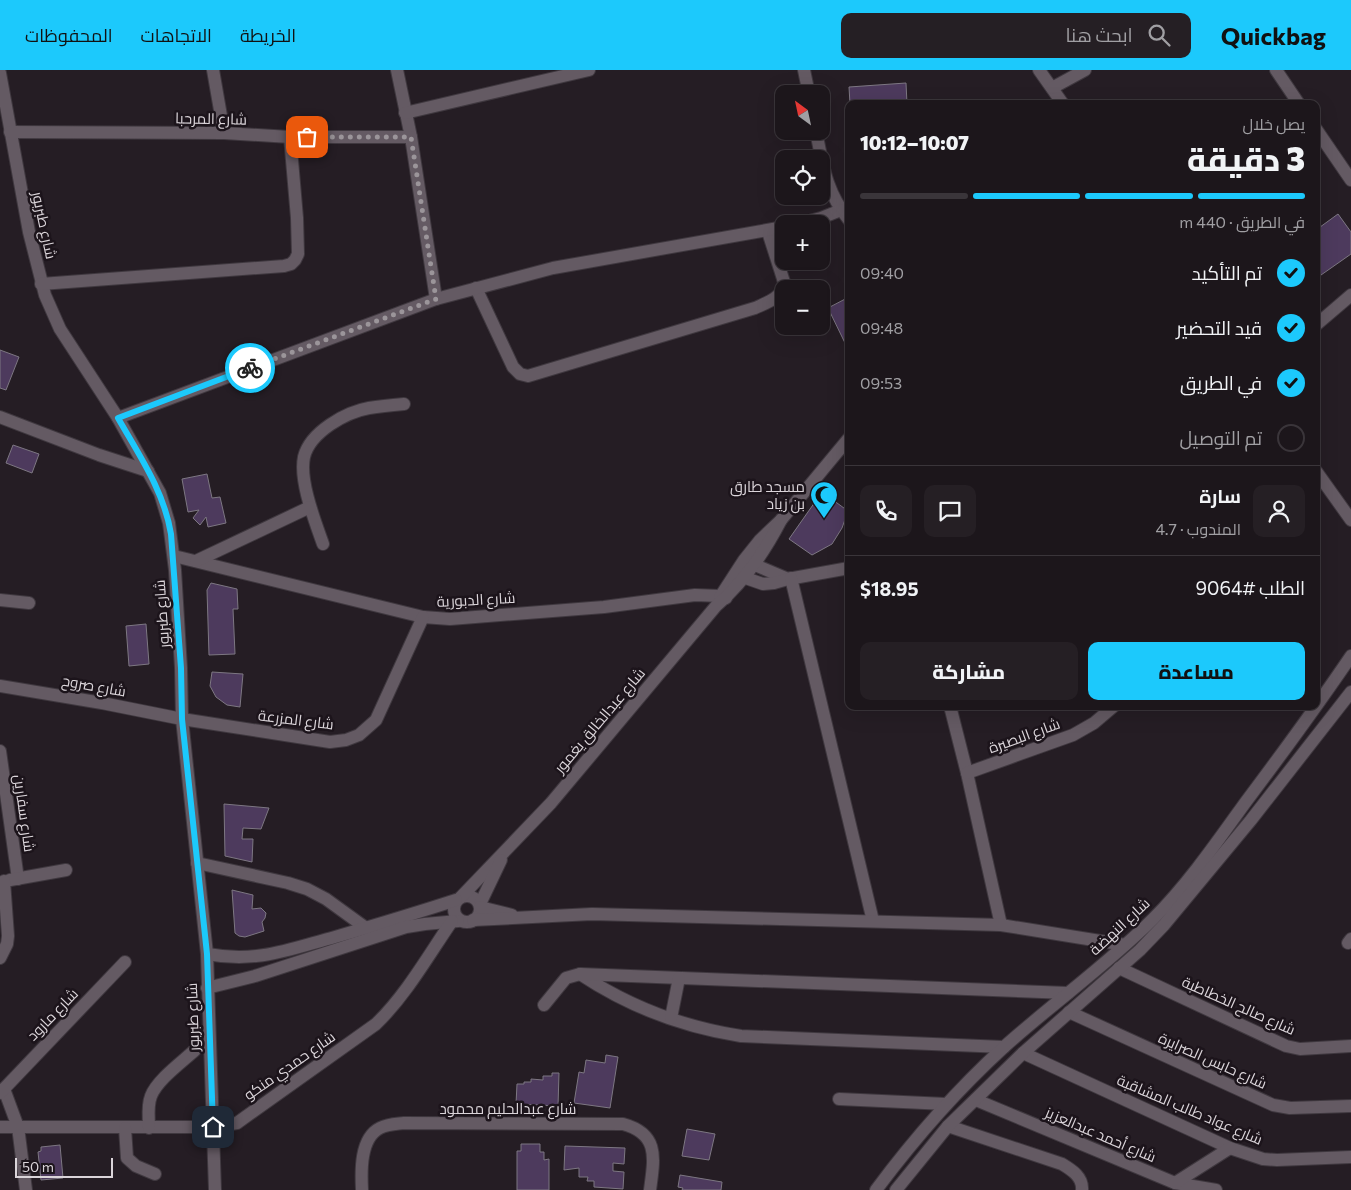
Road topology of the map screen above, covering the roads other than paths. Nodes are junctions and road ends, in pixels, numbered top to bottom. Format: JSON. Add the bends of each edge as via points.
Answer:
{"nodes":[{"id":1,"x":213,"y":70,"type":"edge"},
{"id":2,"x":397,"y":70,"type":"edge"},
{"id":3,"x":589,"y":70,"type":"edge"},
{"id":4,"x":804,"y":70,"type":"edge"},
{"id":5,"x":1039,"y":70,"type":"edge"},
{"id":6,"x":1085,"y":70,"type":"edge"},
{"id":7,"x":1276,"y":70,"type":"edge"},
{"id":8,"x":0,"y":73,"type":"edge"},
{"id":9,"x":807,"y":85,"type":"edge"},
{"id":10,"x":1052,"y":88,"type":"junction"},
{"id":11,"x":1060,"y":100,"type":"edge"},
{"id":12,"x":1296,"y":100,"type":"edge"},
{"id":13,"x":405,"y":113,"type":"junction"},
{"id":14,"x":10,"y":132,"type":"junction"},
{"id":15,"x":224,"y":134,"type":"junction"},
{"id":16,"x":1320,"y":135,"type":"edge"},
{"id":17,"x":290,"y":137,"type":"junction"},
{"id":18,"x":411,"y":137,"type":"junction"},
{"id":19,"x":818,"y":140,"type":"edge"},
{"id":20,"x":1351,"y":180,"type":"edge"},
{"id":21,"x":845,"y":215,"type":"edge"},
{"id":22,"x":830,"y":217,"type":"edge"},
{"id":23,"x":775,"y":230,"type":"edge"},
{"id":24,"x":768,"y":232,"type":"junction"},
{"id":25,"x":41,"y":284,"type":"junction"},
{"id":26,"x":476,"y":288,"type":"junction"},
{"id":27,"x":1351,"y":295,"type":"edge"},
{"id":28,"x":436,"y":299,"type":"junction"},
{"id":29,"x":1320,"y":322,"type":"edge"},
{"id":30,"x":404,"y":404,"type":"dead end"},
{"id":31,"x":0,"y":417,"type":"edge"},
{"id":32,"x":118,"y":418,"type":"junction"},
{"id":33,"x":845,"y":443,"type":"edge"},
{"id":34,"x":148,"y":471,"type":"junction"},
{"id":35,"x":1320,"y":481,"type":"edge"},
{"id":36,"x":310,"y":507,"type":"junction"},
{"id":37,"x":1351,"y":520,"type":"edge"},
{"id":38,"x":323,"y":544,"type":"dead end"},
{"id":39,"x":174,"y":556,"type":"junction"},
{"id":40,"x":196,"y":561,"type":"junction"},
{"id":41,"x":749,"y":563,"type":"junction"},
{"id":42,"x":845,"y":569,"type":"edge"},
{"id":43,"x":740,"y":576,"type":"junction"},
{"id":44,"x":789,"y":579,"type":"junction"},
{"id":45,"x":0,"y":600,"type":"edge"},
{"id":46,"x":721,"y":600,"type":"junction"},
{"id":47,"x":29,"y":603,"type":"dead end"},
{"id":48,"x":423,"y":617,"type":"junction"},
{"id":49,"x":1351,"y":656,"type":"edge"},
{"id":50,"x":0,"y":686,"type":"edge"},
{"id":51,"x":1328,"y":691,"type":"junction"},
{"id":52,"x":1351,"y":692,"type":"edge"},
{"id":53,"x":1320,"y":702,"type":"edge"},
{"id":54,"x":1347,"y":705,"type":"edge"},
{"id":55,"x":951,"y":710,"type":"edge"},
{"id":56,"x":1109,"y":710,"type":"edge"},
{"id":57,"x":1314,"y":710,"type":"edge"},
{"id":58,"x":182,"y":719,"type":"junction"},
{"id":59,"x":0,"y":751,"type":"edge"},
{"id":60,"x":968,"y":773,"type":"junction"},
{"id":61,"x":504,"y":853,"type":"junction"},
{"id":62,"x":197,"y":863,"type":"junction"},
{"id":63,"x":66,"y":870,"type":"dead end"},
{"id":64,"x":18,"y":879,"type":"junction"},
{"id":65,"x":2,"y":881,"type":"edge"},
{"id":66,"x":459,"y":898,"type":"junction"},
{"id":67,"x":480,"y":906,"type":"junction"},
{"id":68,"x":520,"y":916,"type":"junction"},
{"id":69,"x":462,"y":921,"type":"junction"},
{"id":70,"x":873,"y":921,"type":"junction"},
{"id":71,"x":1000,"y":925,"type":"junction"},
{"id":72,"x":366,"y":928,"type":"junction"},
{"id":73,"x":1125,"y":945,"type":"junction"},
{"id":74,"x":207,"y":954,"type":"junction"},
{"id":75,"x":0,"y":958,"type":"edge"},
{"id":76,"x":124,"y":962,"type":"dead end"},
{"id":77,"x":1119,"y":968,"type":"junction"},
{"id":78,"x":580,"y":974,"type":"junction"},
{"id":79,"x":678,"y":978,"type":"junction"},
{"id":80,"x":208,"y":988,"type":"junction"},
{"id":81,"x":1068,"y":993,"type":"junction"},
{"id":82,"x":544,"y":1005,"type":"dead end"},
{"id":83,"x":1069,"y":1012,"type":"junction"},
{"id":84,"x":671,"y":1018,"type":"junction"},
{"id":85,"x":1351,"y":1046,"type":"edge"},
{"id":86,"x":1004,"y":1047,"type":"junction"},
{"id":87,"x":195,"y":1050,"type":"dead end"},
{"id":88,"x":1023,"y":1053,"type":"junction"},
{"id":89,"x":2,"y":1091,"type":"edge"},
{"id":90,"x":839,"y":1099,"type":"dead end"},
{"id":91,"x":976,"y":1100,"type":"junction"},
{"id":92,"x":946,"y":1104,"type":"junction"},
{"id":93,"x":1351,"y":1106,"type":"edge"},
{"id":94,"x":948,"y":1126,"type":"junction"},
{"id":95,"x":0,"y":1127,"type":"edge"},
{"id":96,"x":18,"y":1127,"type":"junction"},
{"id":97,"x":213,"y":1127,"type":"junction"},
{"id":98,"x":125,"y":1128,"type":"junction"},
{"id":99,"x":150,"y":1128,"type":"junction"},
{"id":100,"x":1230,"y":1148,"type":"junction"},
{"id":101,"x":1351,"y":1157,"type":"edge"},
{"id":102,"x":155,"y":1174,"type":"dead end"},
{"id":103,"x":1176,"y":1183,"type":"junction"},
{"id":104,"x":26,"y":1190,"type":"edge"},
{"id":105,"x":215,"y":1190,"type":"edge"},
{"id":106,"x":362,"y":1190,"type":"edge"},
{"id":107,"x":650,"y":1190,"type":"edge"},
{"id":108,"x":876,"y":1190,"type":"edge"},
{"id":109,"x":896,"y":1190,"type":"edge"},
{"id":110,"x":1082,"y":1190,"type":"edge"},
{"id":111,"x":1216,"y":1190,"type":"edge"}],
"edges":[{"from":1,"to":15,"type":"street"},
{"from":2,"to":13,"type":"street"},
{"from":3,"to":13,"type":"street"},
{"from":4,"to":9,"type":"street"},
{"from":5,"to":10,"type":"street"},
{"from":6,"to":10,"type":"street"},
{"from":7,"to":12,"type":"street"},
{"from":8,"to":14,"type":"street","name":"شارع طبربور"},
{"from":10,"to":11,"type":"street"},
{"from":13,"to":18,"type":"street"},
{"from":14,"to":15,"type":"street","name":"شارع المرحبا"},
{"from":14,"to":25,"type":"street","name":"شارع طبربور"},
{"from":15,"to":17,"type":"street","name":"شارع المرحبا"},
{"from":16,"to":20,"type":"street"},
{"from":17,"to":18,"type":"street","name":"شارع المرحبا"},
{"from":17,"to":25,"type":"street","via":[[298,254],[291,264]]},
{"from":18,"to":28,"type":"street"},
{"from":19,"to":21,"type":"street","via":[[830,191]]},
{"from":21,"to":22,"type":"street"},
{"from":23,"to":24,"type":"street"},
{"from":24,"to":26,"type":"street","via":[[614,256]]},
{"from":24,"to":26,"type":"street","via":[[785,285],[778,297],[770,302],[528,376],[513,367]]},
{"from":25,"to":32,"type":"street","name":"شارع طبربور","via":[[54,316]]},
{"from":26,"to":28,"type":"street"},
{"from":27,"to":29,"type":"street"},
{"from":28,"to":32,"type":"street"},
{"from":30,"to":36,"type":"street","via":[[352,413],[325,427],[310,443],[304,457]]},
{"from":31,"to":34,"type":"street"},
{"from":32,"to":34,"type":"street","name":"شارع طبربور"},
{"from":33,"to":41,"type":"street","name":"شارع عبدالخالق يغمور","via":[[781,520],[760,540]]},
{"from":34,"to":39,"type":"street","name":"شارع طبربور","via":[[164,503]]},
{"from":35,"to":37,"type":"street"},
{"from":36,"to":38,"type":"street"},
{"from":36,"to":40,"type":"street"},
{"from":39,"to":40,"type":"street","name":"شارع الدبورية"},
{"from":39,"to":58,"type":"street","name":"شارع طبربور"},
{"from":40,"to":48,"type":"street","name":"شارع الدبورية"},
{"from":41,"to":43,"type":"street","name":"شارع عبدالخالق يغمور"},
{"from":41,"to":44,"type":"street"},
{"from":42,"to":44,"type":"street"},
{"from":43,"to":44,"type":"street","via":[[763,584]]},
{"from":43,"to":46,"type":"street","name":"شارع عبدالخالق يغمور"},
{"from":44,"to":70,"type":"street"},
{"from":45,"to":47,"type":"street"},
{"from":46,"to":48,"type":"street","name":"شارع الدبورية","via":[[695,595],[604,607],[450,619]]},
{"from":46,"to":61,"type":"street","name":"شارع عبدالخالق يغمور","via":[[551,803]]},
{"from":48,"to":58,"type":"street","name":"شارع المزرعة","via":[[376,720],[352,738],[330,742]]},
{"from":49,"to":51,"type":"street","name":"شارع النهضة"},
{"from":50,"to":58,"type":"street","name":"شارع صروح"},
{"from":51,"to":53,"type":"street","name":"شارع النهضة"},
{"from":51,"to":54,"type":"street"},
{"from":52,"to":54,"type":"street","name":"شارع النهضة"},
{"from":54,"to":77,"type":"street","name":"شارع النهضة","via":[[1179,908]]},
{"from":55,"to":60,"type":"street"},
{"from":56,"to":60,"type":"street","name":"شارع البصيرة","via":[[1073,735]]},
{"from":57,"to":73,"type":"street","name":"شارع النهضة","via":[[1178,891]]},
{"from":58,"to":62,"type":"street","name":"شارع طبربور"},
{"from":59,"to":64,"type":"street","name":"شارع سفارين"},
{"from":60,"to":71,"type":"street"},
{"from":61,"to":66,"type":"street","name":"شارع عبدالخالق يغمور"},
{"from":61,"to":67,"type":"street","name":"شارع عبدالخالق يغمور"},
{"from":62,"to":72,"type":"street","via":[[308,889]]},
{"from":62,"to":74,"type":"street","name":"شارع طبربور"},
{"from":63,"to":64,"type":"street"},
{"from":64,"to":65,"type":"street"},
{"from":65,"to":75,"type":"street","via":[[8,936]]},
{"from":66,"to":67,"type":"street","via":[[465,895],[474,897]]},
{"from":66,"to":69,"type":"street","via":[[454,912]]},
{"from":66,"to":72,"type":"street"},
{"from":67,"to":68,"type":"street"},
{"from":67,"to":69,"type":"street","via":[[479,913]]},
{"from":68,"to":69,"type":"street"},
{"from":68,"to":70,"type":"street","via":[[592,914]]},
{"from":69,"to":80,"type":"street","via":[[406,927]]},
{"from":69,"to":97,"type":"street","name":"شارع حمدي منكو","via":[[376,1024],[237,1123]]},
{"from":70,"to":71,"type":"street"},
{"from":71,"to":73,"type":"street"},
{"from":72,"to":74,"type":"street","via":[[260,957]]},
{"from":73,"to":81,"type":"street","name":"شارع النهضة"},
{"from":74,"to":80,"type":"street","name":"شارع طبربور"},
{"from":76,"to":89,"type":"street","name":"شارع مارود"},
{"from":77,"to":83,"type":"street","name":"شارع النهضة"},
{"from":77,"to":85,"type":"street","name":"شارع صالح الخطاطبة","via":[[1286,1046],[1300,1049]]},
{"from":78,"to":79,"type":"street"},
{"from":78,"to":82,"type":"street","via":[[566,978]]},
{"from":78,"to":84,"type":"street","via":[[624,1000]]},
{"from":79,"to":81,"type":"street"},
{"from":79,"to":84,"type":"street"},
{"from":80,"to":97,"type":"street","name":"شارع طبربور"},
{"from":81,"to":86,"type":"street","name":"شارع النهضة"},
{"from":83,"to":88,"type":"street","name":"شارع النهضة"},
{"from":83,"to":93,"type":"street","name":"شارع حابس الصرايرة","via":[[1273,1104],[1290,1108]]},
{"from":84,"to":86,"type":"street","via":[[740,1036]]},
{"from":86,"to":92,"type":"street","name":"شارع النهضة"},
{"from":87,"to":99,"type":"street","via":[[156,1087],[150,1097]]},
{"from":88,"to":91,"type":"street","name":"شارع النهضة"},
{"from":88,"to":100,"type":"street","name":"شارع عواد طالب المشاقبة"},
{"from":89,"to":96,"type":"street","name":"شارع مارود"},
{"from":90,"to":92,"type":"street"},
{"from":91,"to":94,"type":"street","name":"شارع النهضة"},
{"from":91,"to":103,"type":"street","name":"شارع أحمد عبدالعزيز"},
{"from":92,"to":108,"type":"street","name":"شارع النهضة"},
{"from":94,"to":109,"type":"street","name":"شارع النهضة"},
{"from":94,"to":110,"type":"street","via":[[1062,1164],[1074,1171]]},
{"from":95,"to":96,"type":"street","name":"شارع حمدي منكو"},
{"from":96,"to":98,"type":"street","name":"شارع حمدي منكو"},
{"from":96,"to":104,"type":"street","name":"شارع مارود"},
{"from":97,"to":99,"type":"street","name":"شارع حمدي منكو"},
{"from":97,"to":105,"type":"street","name":"شارع طبربور"},
{"from":98,"to":99,"type":"street","name":"شارع حمدي منكو"},
{"from":98,"to":102,"type":"street","via":[[127,1158]]},
{"from":100,"to":101,"type":"street","name":"شارع عواد طالب المشاقبة","via":[[1276,1160]]},
{"from":100,"to":103,"type":"street"},
{"from":103,"to":111,"type":"street","name":"شارع أحمد عبدالعزيز"},
{"from":106,"to":107,"type":"street","name":"شارع عبدالحليم محمود","via":[[362,1157],[373,1134],[389,1125],[623,1124],[651,1142]]}]}
